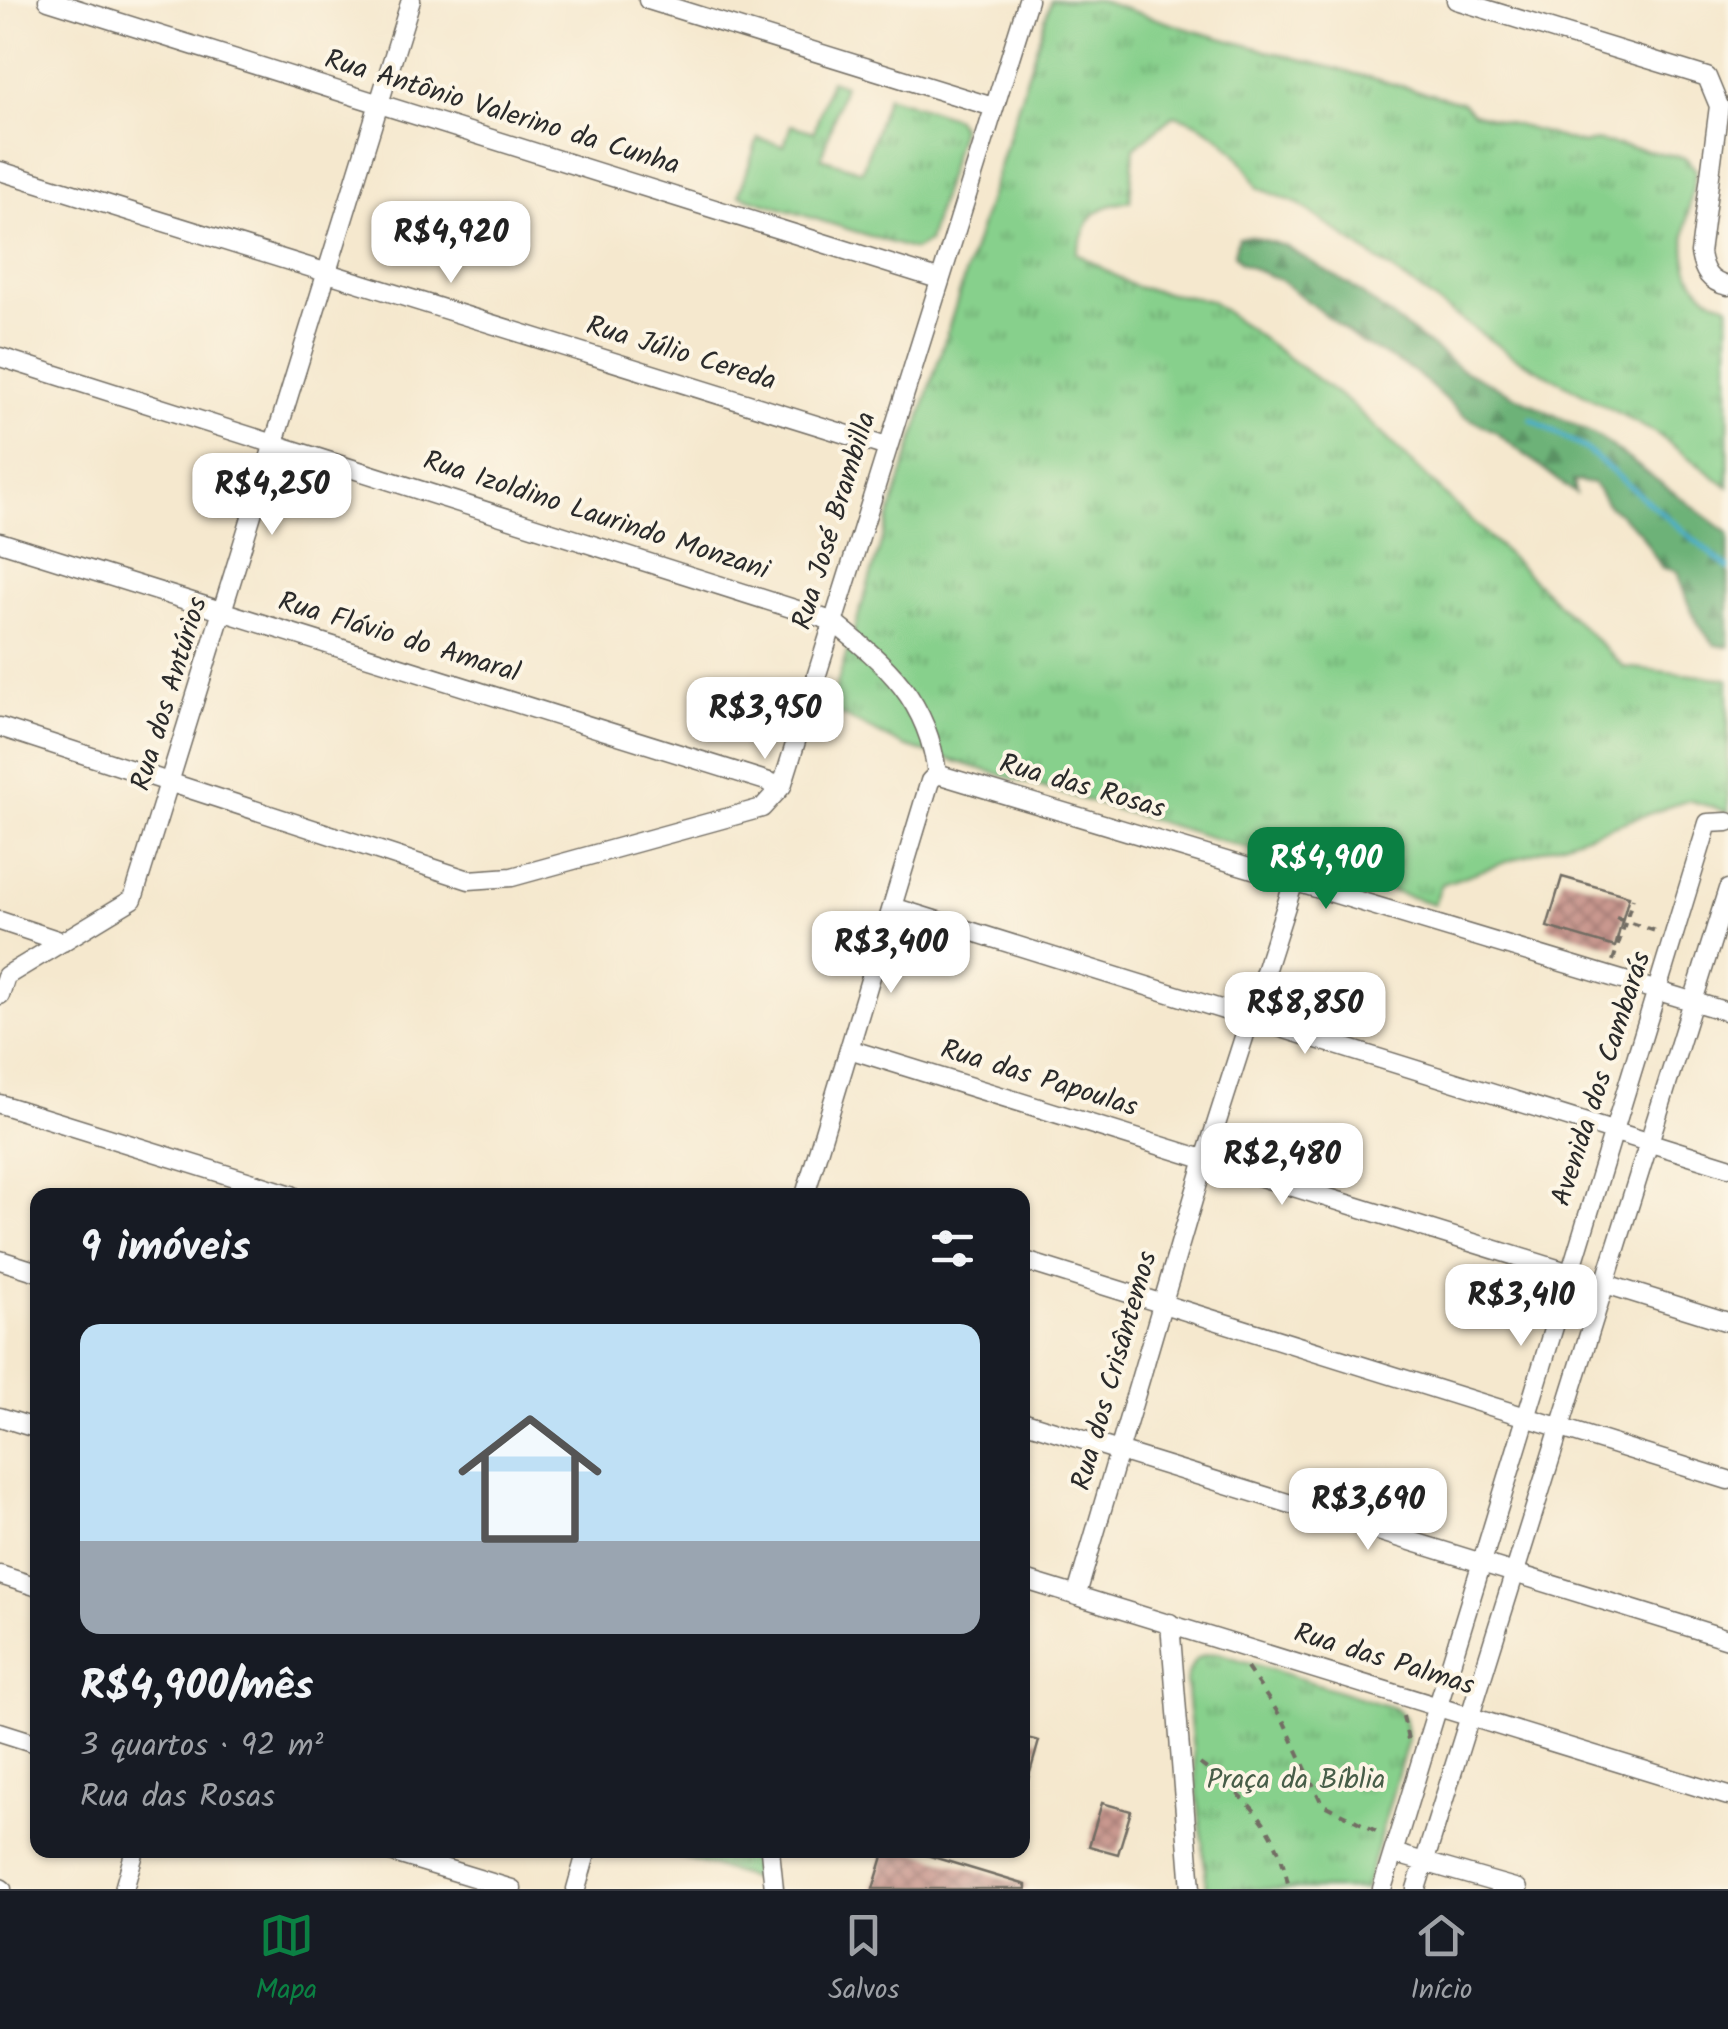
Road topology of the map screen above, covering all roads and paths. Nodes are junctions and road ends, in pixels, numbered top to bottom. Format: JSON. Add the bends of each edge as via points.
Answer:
{"nodes":[{"id":1,"x":48,"y":0,"type":"edge"},
{"id":2,"x":411,"y":0,"type":"edge"},
{"id":3,"x":648,"y":0,"type":"edge"},
{"id":4,"x":1028,"y":0,"type":"edge"},
{"id":5,"x":1461,"y":1,"type":"edge"},
{"id":6,"x":377,"y":103,"type":"junction"},
{"id":7,"x":993,"y":107,"type":"junction"},
{"id":8,"x":0,"y":171,"type":"edge"},
{"id":9,"x":326,"y":272,"type":"junction"},
{"id":10,"x":938,"y":278,"type":"junction"},
{"id":11,"x":1728,"y":286,"type":"edge"},
{"id":12,"x":0,"y":357,"type":"edge"},
{"id":13,"x":277,"y":442,"type":"junction"},
{"id":14,"x":887,"y":447,"type":"junction"},
{"id":15,"x":0,"y":542,"type":"edge"},
{"id":16,"x":224,"y":613,"type":"junction"},
{"id":17,"x":832,"y":621,"type":"junction"},
{"id":18,"x":0,"y":727,"type":"edge"},
{"id":19,"x":937,"y":774,"type":"junction"},
{"id":20,"x":172,"y":781,"type":"junction"},
{"id":21,"x":782,"y":786,"type":"junction"},
{"id":22,"x":1728,"y":822,"type":"edge"},
{"id":23,"x":1295,"y":878,"type":"junction"},
{"id":24,"x":1728,"y":890,"type":"edge"},
{"id":25,"x":1633,"y":898,"type":"dead end"},
{"id":26,"x":894,"y":907,"type":"junction"},
{"id":27,"x":1616,"y":918,"type":"dead end"},
{"id":28,"x":0,"y":921,"type":"edge"},
{"id":29,"x":1626,"y":921,"type":"junction"},
{"id":30,"x":1676,"y":938,"type":"junction"},
{"id":31,"x":63,"y":942,"type":"junction"},
{"id":32,"x":1609,"y":975,"type":"junction"},
{"id":33,"x":1658,"y":990,"type":"junction"},
{"id":34,"x":0,"y":995,"type":"edge"},
{"id":35,"x":1692,"y":1001,"type":"junction"},
{"id":36,"x":1728,"y":1012,"type":"edge"},
{"id":37,"x":1253,"y":1016,"type":"junction"},
{"id":38,"x":849,"y":1049,"type":"junction"},
{"id":39,"x":0,"y":1104,"type":"edge"},
{"id":40,"x":1614,"y":1130,"type":"junction"},
{"id":41,"x":1649,"y":1142,"type":"junction"},
{"id":42,"x":1205,"y":1159,"type":"junction"},
{"id":43,"x":1728,"y":1167,"type":"edge"},
{"id":44,"x":270,"y":1188,"type":"edge"},
{"id":45,"x":811,"y":1188,"type":"edge"},
{"id":46,"x":0,"y":1260,"type":"edge"},
{"id":47,"x":1030,"y":1263,"type":"edge"},
{"id":48,"x":30,"y":1269,"type":"edge"},
{"id":49,"x":1569,"y":1274,"type":"junction"},
{"id":50,"x":1604,"y":1284,"type":"junction"},
{"id":51,"x":1164,"y":1305,"type":"junction"},
{"id":52,"x":1728,"y":1322,"type":"edge"},
{"id":53,"x":0,"y":1417,"type":"edge"},
{"id":54,"x":1526,"y":1417,"type":"junction"},
{"id":55,"x":1030,"y":1423,"type":"edge"},
{"id":56,"x":30,"y":1426,"type":"edge"},
{"id":57,"x":1563,"y":1428,"type":"junction"},
{"id":58,"x":1122,"y":1452,"type":"junction"},
{"id":59,"x":1728,"y":1480,"type":"edge"},
{"id":60,"x":1479,"y":1563,"type":"junction"},
{"id":61,"x":1514,"y":1574,"type":"junction"},
{"id":62,"x":0,"y":1575,"type":"edge"},
{"id":63,"x":1030,"y":1581,"type":"edge"},
{"id":64,"x":30,"y":1584,"type":"edge"},
{"id":65,"x":1077,"y":1594,"type":"junction"},
{"id":66,"x":1170,"y":1623,"type":"junction"},
{"id":67,"x":1728,"y":1640,"type":"edge"},
{"id":68,"x":1258,"y":1666,"type":"dead end"},
{"id":69,"x":1437,"y":1706,"type":"junction"},
{"id":70,"x":1394,"y":1708,"type":"dead end"},
{"id":71,"x":1472,"y":1716,"type":"junction"},
{"id":72,"x":0,"y":1732,"type":"edge"},
{"id":73,"x":1408,"y":1739,"type":"dead end"},
{"id":74,"x":30,"y":1741,"type":"edge"},
{"id":75,"x":1198,"y":1780,"type":"dead end"},
{"id":76,"x":1728,"y":1796,"type":"edge"},
{"id":77,"x":1382,"y":1834,"type":"dead end"},
{"id":78,"x":1393,"y":1853,"type":"junction"},
{"id":79,"x":134,"y":1858,"type":"edge"},
{"id":80,"x":410,"y":1858,"type":"edge"},
{"id":81,"x":585,"y":1858,"type":"edge"},
{"id":82,"x":771,"y":1858,"type":"edge"},
{"id":83,"x":1423,"y":1861,"type":"junction"},
{"id":84,"x":124,"y":1889,"type":"edge"},
{"id":85,"x":512,"y":1889,"type":"edge"},
{"id":86,"x":576,"y":1889,"type":"edge"},
{"id":87,"x":774,"y":1889,"type":"edge"},
{"id":88,"x":1191,"y":1889,"type":"edge"},
{"id":89,"x":1289,"y":1889,"type":"edge"},
{"id":90,"x":1382,"y":1889,"type":"edge"},
{"id":91,"x":1416,"y":1889,"type":"edge"},
{"id":92,"x":1518,"y":1889,"type":"edge"}],
"edges":[{"from":1,"to":6,"type":"street","name":"Rua Antônio Valerino da Cunha"},
{"from":2,"to":6,"type":"street","name":"Rua dos Antúrios"},
{"from":3,"to":7,"type":"street"},
{"from":4,"to":7,"type":"street","name":"Rua José Brambilla"},
{"from":5,"to":11,"type":"street","via":[[1706,77],[1719,106],[1700,252],[1703,269]]},
{"from":6,"to":9,"type":"street","name":"Rua dos Antúrios"},
{"from":6,"to":10,"type":"street","name":"Rua Antônio Valerino da Cunha"},
{"from":7,"to":10,"type":"street","name":"Rua José Brambilla"},
{"from":8,"to":9,"type":"street","name":"Rua Júlio Cereda"},
{"from":9,"to":13,"type":"street","name":"Rua dos Antúrios"},
{"from":9,"to":14,"type":"street","name":"Rua Júlio Cereda"},
{"from":10,"to":14,"type":"street","name":"Rua José Brambilla"},
{"from":12,"to":13,"type":"street","name":"Rua Izoldino Laurindo Monzani"},
{"from":13,"to":16,"type":"street","name":"Rua dos Antúrios"},
{"from":13,"to":17,"type":"street","name":"Rua Izoldino Laurindo Monzani"},
{"from":14,"to":17,"type":"street","name":"Rua José Brambilla"},
{"from":15,"to":16,"type":"street","name":"Rua Flávio do Amaral"},
{"from":16,"to":20,"type":"street","name":"Rua dos Antúrios"},
{"from":16,"to":21,"type":"street","name":"Rua Flávio do Amaral"},
{"from":17,"to":19,"type":"street","via":[[909,693],[932,736]]},
{"from":17,"to":21,"type":"street","name":"Rua José Brambilla"},
{"from":18,"to":20,"type":"street"},
{"from":19,"to":23,"type":"street","name":"Rua das Rosas"},
{"from":19,"to":26,"type":"street"},
{"from":20,"to":21,"type":"street","via":[[470,880],[512,877],[762,808]]},
{"from":20,"to":31,"type":"street","name":"Rua dos Antúrios","via":[[133,899]]},
{"from":22,"to":30,"type":"street","name":"Avenida dos Cambarás","via":[[1708,822]]},
{"from":23,"to":32,"type":"street","name":"Rua das Rosas"},
{"from":23,"to":37,"type":"street","name":"Rua dos Crisântemos"},
{"from":24,"to":35,"type":"street"},
{"from":25,"to":29,"type":"path"},
{"from":26,"to":37,"type":"street"},
{"from":26,"to":38,"type":"street"},
{"from":27,"to":29,"type":"path"},
{"from":28,"to":31,"type":"street"},
{"from":29,"to":30,"type":"path"},
{"from":29,"to":32,"type":"path"},
{"from":30,"to":33,"type":"street","name":"Avenida dos Cambarás"},
{"from":31,"to":34,"type":"street","name":"Rua dos Antúrios","via":[[6,976]]},
{"from":32,"to":33,"type":"street","name":"Rua das Rosas"},
{"from":33,"to":35,"type":"street","name":"Rua das Rosas"},
{"from":33,"to":40,"type":"street","name":"Avenida dos Cambarás"},
{"from":35,"to":36,"type":"street","name":"Rua das Rosas"},
{"from":35,"to":41,"type":"street"},
{"from":37,"to":40,"type":"street"},
{"from":37,"to":42,"type":"street","name":"Rua dos Crisântemos"},
{"from":38,"to":42,"type":"street","name":"Rua das Papoulas"},
{"from":38,"to":45,"type":"street"},
{"from":39,"to":44,"type":"street"},
{"from":40,"to":41,"type":"street"},
{"from":40,"to":49,"type":"street","name":"Avenida dos Cambarás"},
{"from":41,"to":43,"type":"street"},
{"from":41,"to":50,"type":"street"},
{"from":42,"to":49,"type":"street","name":"Rua das Papoulas"},
{"from":42,"to":51,"type":"street","name":"Rua dos Crisântemos"},
{"from":46,"to":48,"type":"street"},
{"from":47,"to":51,"type":"street"},
{"from":49,"to":50,"type":"street","name":"Rua das Papoulas"},
{"from":49,"to":54,"type":"street","name":"Avenida dos Cambarás"},
{"from":50,"to":52,"type":"street","name":"Rua das Papoulas"},
{"from":50,"to":57,"type":"street"},
{"from":51,"to":54,"type":"street"},
{"from":51,"to":58,"type":"street","name":"Rua dos Crisântemos"},
{"from":53,"to":56,"type":"street"},
{"from":54,"to":57,"type":"street"},
{"from":54,"to":60,"type":"street","name":"Avenida dos Cambarás"},
{"from":55,"to":58,"type":"street"},
{"from":57,"to":59,"type":"street"},
{"from":57,"to":61,"type":"street"},
{"from":58,"to":60,"type":"street"},
{"from":58,"to":65,"type":"street","name":"Rua dos Crisântemos"},
{"from":60,"to":61,"type":"street"},
{"from":60,"to":69,"type":"street","name":"Avenida dos Cambarás"},
{"from":61,"to":67,"type":"street"},
{"from":61,"to":71,"type":"street"},
{"from":62,"to":64,"type":"street"},
{"from":63,"to":65,"type":"street","name":"Rua das Palmas"},
{"from":65,"to":66,"type":"street","name":"Rua das Palmas"},
{"from":66,"to":69,"type":"street","name":"Rua das Palmas"},
{"from":66,"to":88,"type":"street"},
{"from":68,"to":77,"type":"path","via":[[1241,1660],[1283,1720],[1322,1804]]},
{"from":69,"to":71,"type":"street","name":"Rua das Palmas"},
{"from":69,"to":78,"type":"street","name":"Avenida dos Cambarás"},
{"from":70,"to":73,"type":"path","via":[[1404,1717]]},
{"from":71,"to":76,"type":"street","name":"Rua das Palmas"},
{"from":71,"to":83,"type":"street"},
{"from":72,"to":74,"type":"street"},
{"from":75,"to":89,"type":"path","via":[[1196,1761],[1251,1802],[1282,1850]]},
{"from":78,"to":83,"type":"street"},
{"from":78,"to":90,"type":"street","name":"Avenida dos Cambarás"},
{"from":79,"to":84,"type":"street"},
{"from":80,"to":85,"type":"street"},
{"from":81,"to":86,"type":"street"},
{"from":82,"to":87,"type":"street"},
{"from":83,"to":91,"type":"street"},
{"from":83,"to":92,"type":"street"}]}
